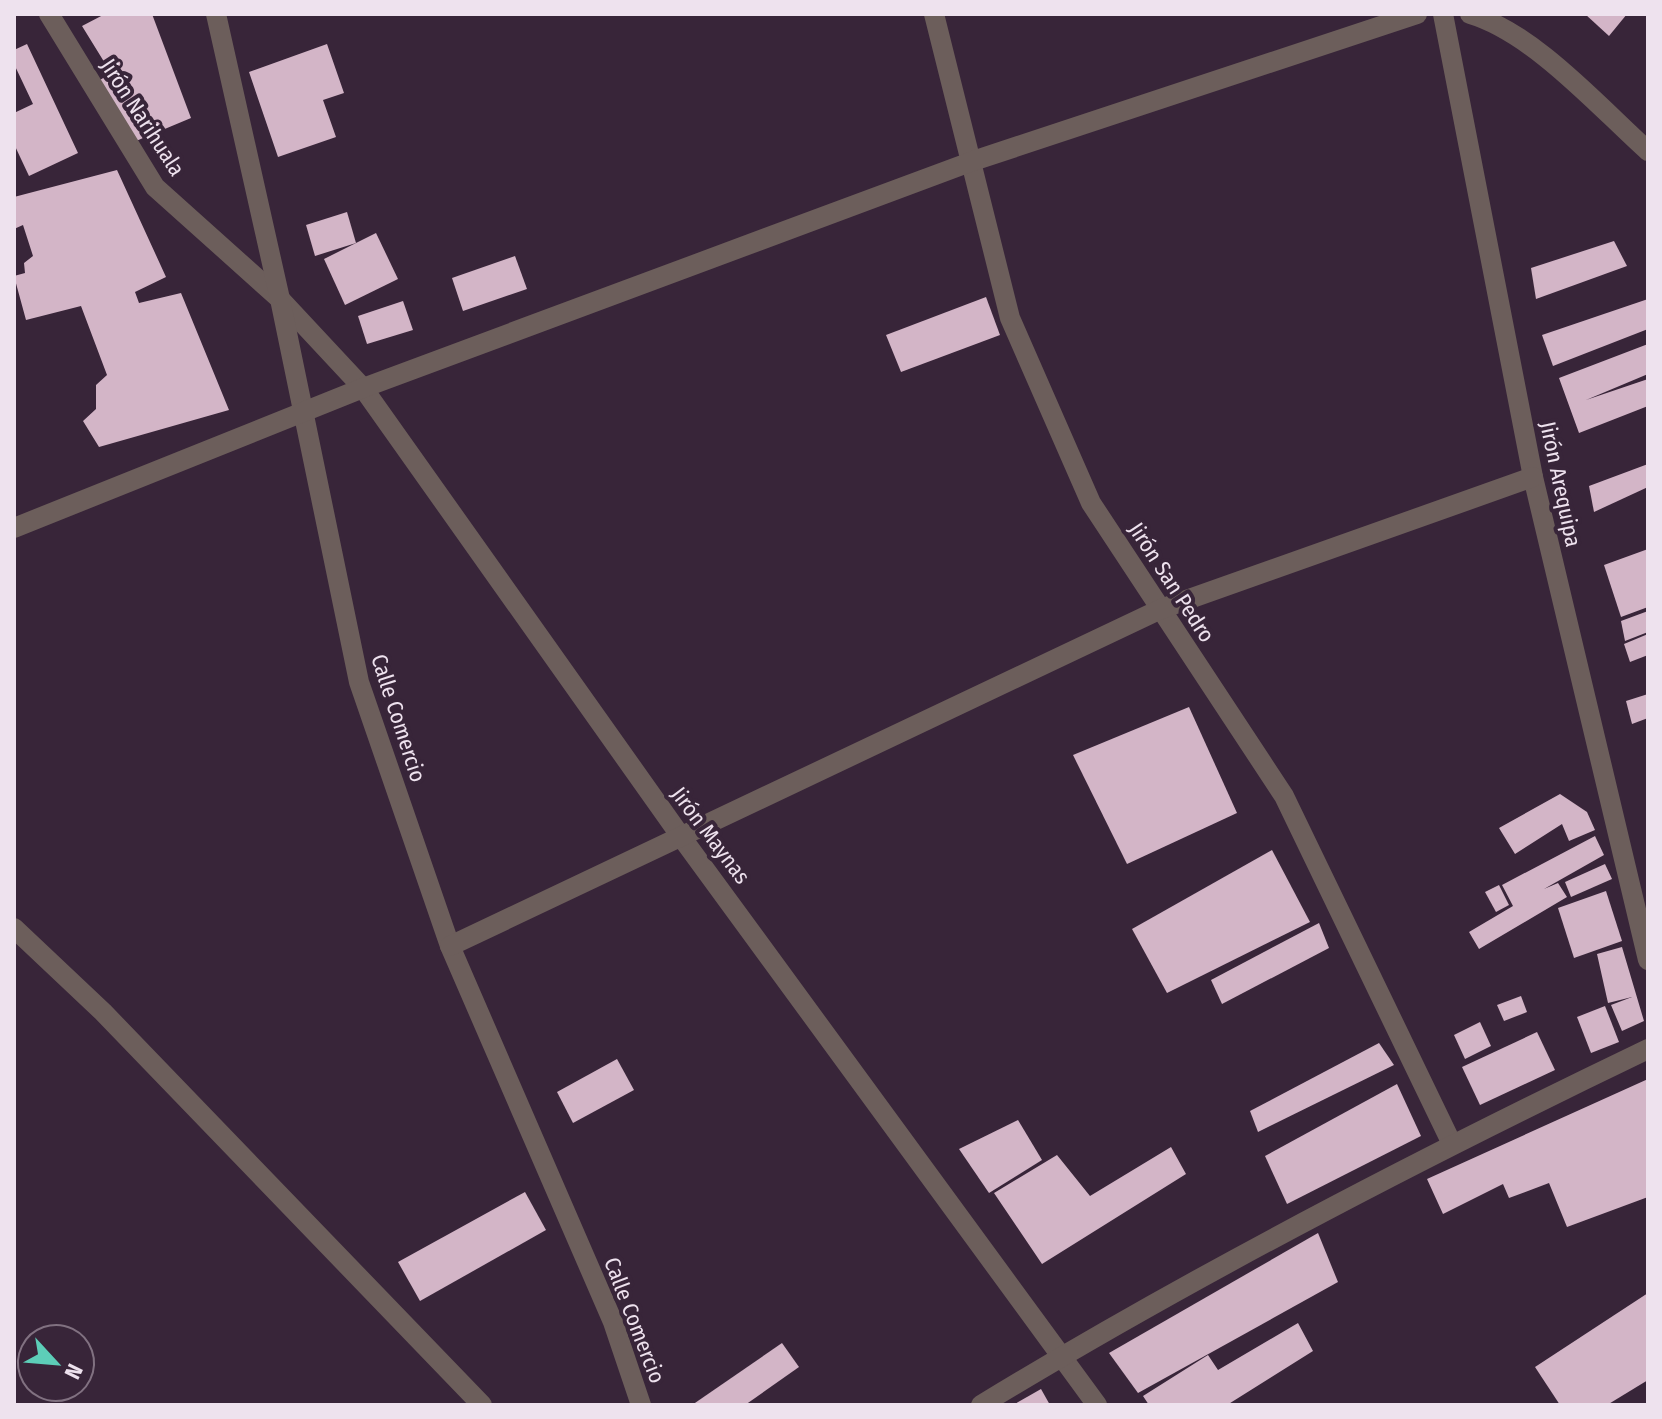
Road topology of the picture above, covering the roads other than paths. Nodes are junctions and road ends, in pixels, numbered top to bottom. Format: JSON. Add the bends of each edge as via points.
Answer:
{"nodes":[{"id":1,"x":49,"y":14,"type":"edge"},
{"id":2,"x":216,"y":14,"type":"edge"},
{"id":3,"x":934,"y":14,"type":"edge"},
{"id":4,"x":1417,"y":14,"type":"edge"},
{"id":5,"x":1443,"y":14,"type":"edge"},
{"id":6,"x":1470,"y":14,"type":"edge"},
{"id":7,"x":1648,"y":151,"type":"edge"},
{"id":8,"x":973,"y":161,"type":"junction"},
{"id":9,"x":280,"y":299,"type":"junction"},
{"id":10,"x":363,"y":388,"type":"junction"},
{"id":11,"x":301,"y":414,"type":"junction"},
{"id":12,"x":1533,"y":477,"type":"junction"},
{"id":13,"x":14,"y":528,"type":"edge"},
{"id":14,"x":1161,"y":609,"type":"junction"},
{"id":15,"x":682,"y":838,"type":"junction"},
{"id":16,"x":14,"y":928,"type":"edge"},
{"id":17,"x":450,"y":946,"type":"junction"},
{"id":18,"x":1648,"y":960,"type":"edge"},
{"id":19,"x":1648,"y":1049,"type":"edge"},
{"id":20,"x":1452,"y":1144,"type":"junction"},
{"id":21,"x":1060,"y":1357,"type":"junction"},
{"id":22,"x":482,"y":1405,"type":"edge"},
{"id":23,"x":641,"y":1405,"type":"edge"},
{"id":24,"x":981,"y":1405,"type":"edge"},
{"id":25,"x":1097,"y":1405,"type":"edge"}],
"edges":[{"from":1,"to":9,"type":"street","name":"Jirón Narihuala","via":[[155,187]]},
{"from":2,"to":9,"type":"street","name":"Calle Comercio"},
{"from":3,"to":8,"type":"street","name":"Jirón San Pedro"},
{"from":4,"to":8,"type":"street"},
{"from":5,"to":12,"type":"street","name":"Jirón Arequipa"},
{"from":6,"to":7,"type":"street","via":[[1522,41]]},
{"from":8,"to":10,"type":"street"},
{"from":8,"to":14,"type":"street","name":"Jirón San Pedro","via":[[1010,318],[1091,503]]},
{"from":9,"to":10,"type":"street","name":"Jirón Maynas"},
{"from":9,"to":11,"type":"street","name":"Calle Comercio"},
{"from":10,"to":11,"type":"street"},
{"from":10,"to":15,"type":"street","name":"Jirón Maynas"},
{"from":11,"to":13,"type":"street"},
{"from":11,"to":17,"type":"street","name":"Calle Comercio","via":[[359,682]]},
{"from":12,"to":14,"type":"street"},
{"from":12,"to":18,"type":"street","name":"Jirón Arequipa"},
{"from":14,"to":15,"type":"street"},
{"from":14,"to":20,"type":"street","name":"Jirón San Pedro","via":[[1284,796]]},
{"from":15,"to":17,"type":"street"},
{"from":15,"to":21,"type":"street","name":"Jirón Maynas"},
{"from":16,"to":22,"type":"street","via":[[103,1012]]},
{"from":17,"to":23,"type":"street","name":"Calle Comercio","via":[[613,1322]]},
{"from":19,"to":20,"type":"street"},
{"from":20,"to":21,"type":"street"},
{"from":21,"to":24,"type":"street"},
{"from":21,"to":25,"type":"street","name":"Jirón Maynas"}]}
